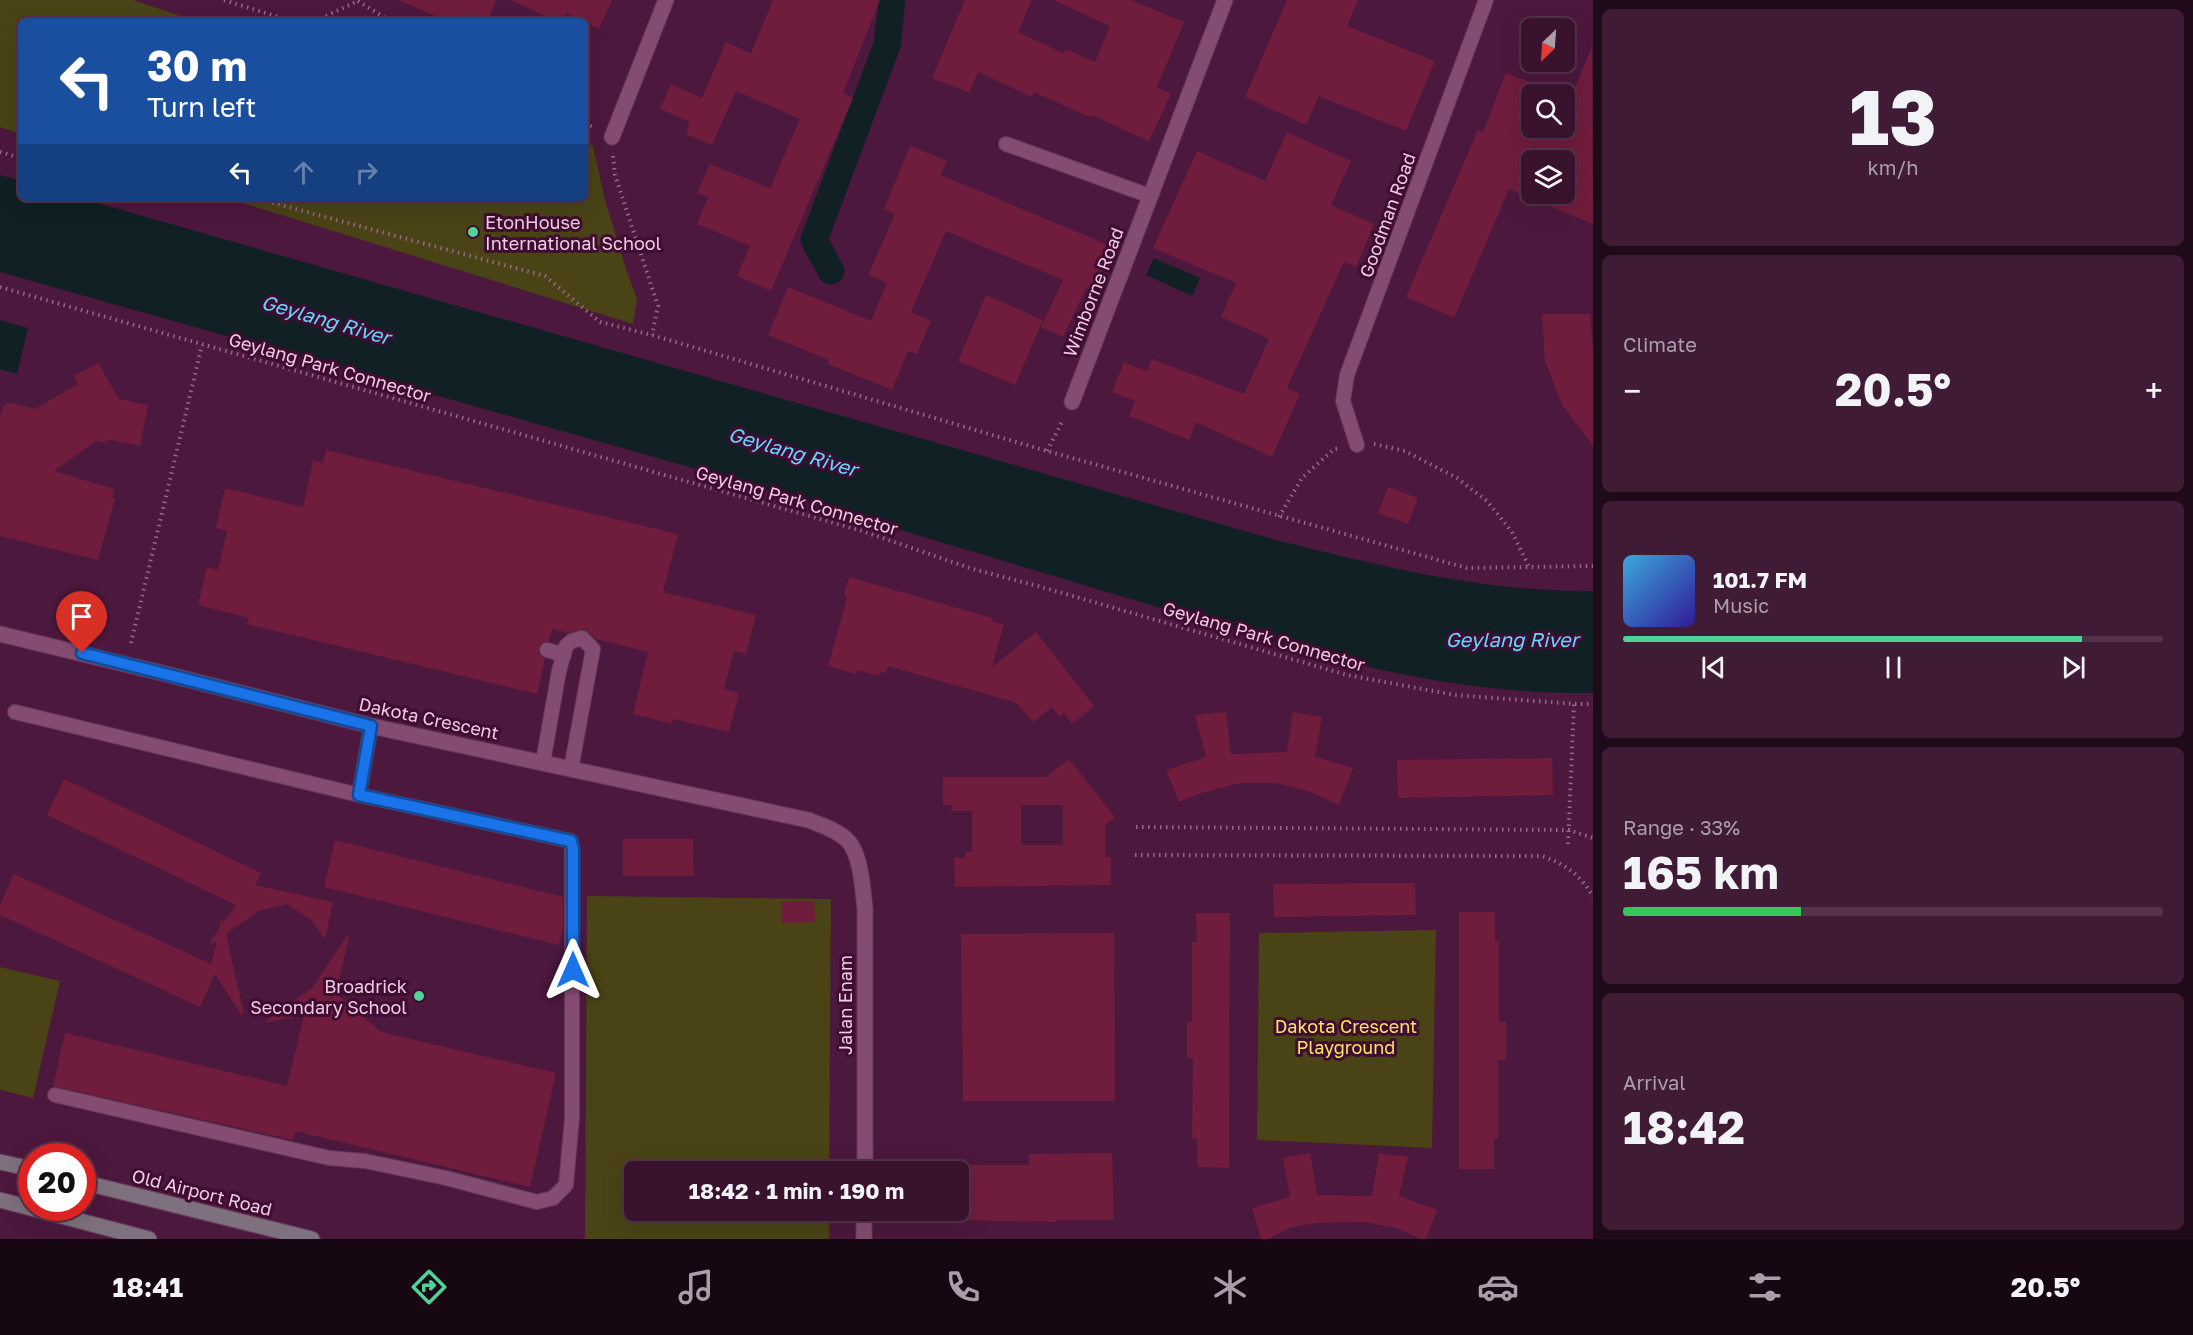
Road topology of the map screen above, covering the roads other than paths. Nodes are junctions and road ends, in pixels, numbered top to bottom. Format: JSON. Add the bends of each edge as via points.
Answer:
{"nodes":[{"id":1,"x":666,"y":0,"type":"edge"},
{"id":2,"x":1225,"y":0,"type":"edge"},
{"id":3,"x":1486,"y":0,"type":"edge"},
{"id":4,"x":612,"y":137,"type":"road end"},
{"id":5,"x":1006,"y":144,"type":"dead end"},
{"id":6,"x":1150,"y":196,"type":"junction"},
{"id":7,"x":1072,"y":402,"type":"road end"},
{"id":8,"x":1357,"y":444,"type":"road end"},
{"id":9,"x":0,"y":634,"type":"edge"},
{"id":10,"x":547,"y":650,"type":"dead end"},
{"id":11,"x":564,"y":655,"type":"junction"},
{"id":12,"x":15,"y":712,"type":"dead end"},
{"id":13,"x":371,"y":726,"type":"junction"},
{"id":14,"x":543,"y":762,"type":"junction"},
{"id":15,"x":571,"y":769,"type":"junction"},
{"id":16,"x":359,"y":795,"type":"junction"},
{"id":17,"x":849,"y":841,"type":"joint"},
{"id":18,"x":55,"y":1095,"type":"dead end"},
{"id":19,"x":865,"y":1161,"type":"edge"},
{"id":20,"x":0,"y":1162,"type":"edge"},
{"id":21,"x":18,"y":1166,"type":"edge"},
{"id":22,"x":96,"y":1185,"type":"edge"},
{"id":23,"x":0,"y":1200,"type":"edge"},
{"id":24,"x":864,"y":1221,"type":"edge"},
{"id":25,"x":149,"y":1239,"type":"edge"},
{"id":26,"x":312,"y":1239,"type":"edge"},
{"id":27,"x":864,"y":1239,"type":"edge"}],
"edges":[{"from":1,"to":4,"type":"street"},
{"from":2,"to":6,"type":"street","name":"Wimborne Road"},
{"from":3,"to":8,"type":"lane","name":"Goodman Road","via":[[1347,375],[1343,401]]},
{"from":5,"to":6,"type":"lane"},
{"from":6,"to":7,"type":"street","name":"Wimborne Road"},
{"from":9,"to":13,"type":"street","name":"Dakota Crescent"},
{"from":10,"to":11,"type":"lane"},
{"from":11,"to":14,"type":"lane"},
{"from":11,"to":15,"type":"lane","via":[[572,640],[582,638],[593,649]]},
{"from":12,"to":16,"type":"lane"},
{"from":13,"to":14,"type":"street","name":"Dakota Crescent"},
{"from":13,"to":16,"type":"lane"},
{"from":14,"to":15,"type":"street","name":"Dakota Crescent"},
{"from":15,"to":17,"type":"street","name":"Dakota Crescent","via":[[808,820]]},
{"from":16,"to":18,"type":"lane","via":[[571,841],[572,1118],[566,1185],[553,1198],[537,1202],[446,1178],[365,1161],[329,1158]]},
{"from":17,"to":19,"type":"street","name":"Jalan Enam","via":[[861,871],[865,909]]},
{"from":20,"to":21,"type":"main road"},
{"from":22,"to":26,"type":"main road","name":"Old Airport Road"},
{"from":23,"to":25,"type":"main road"},
{"from":24,"to":27,"type":"street"}]}
